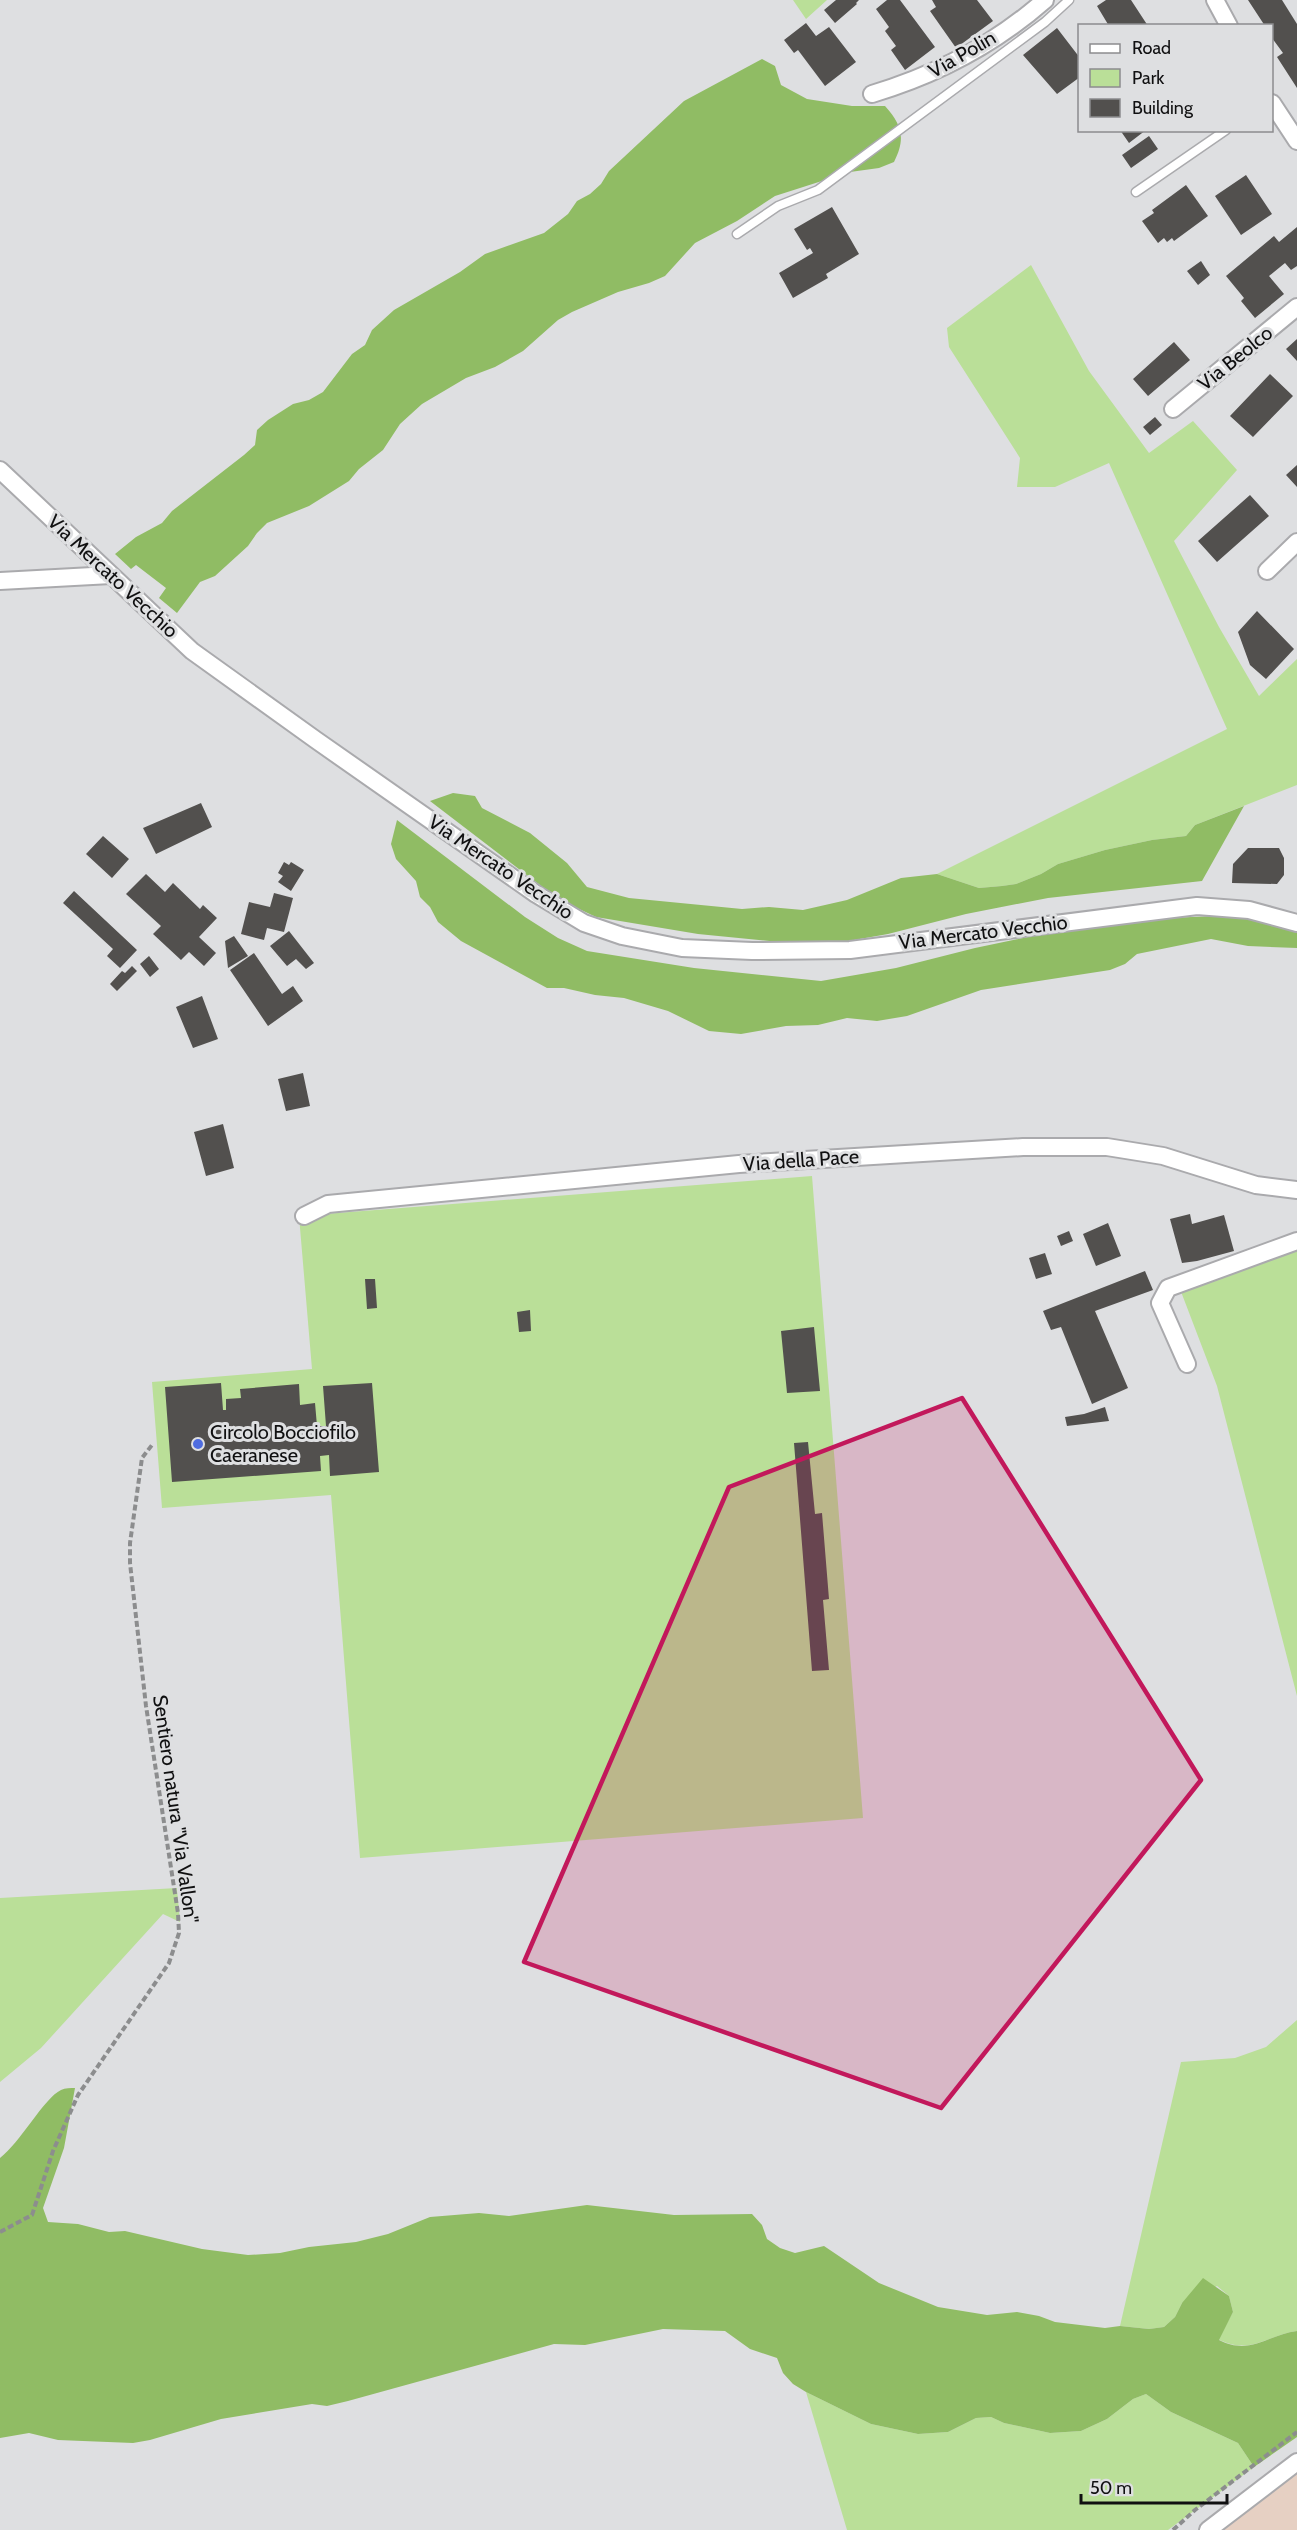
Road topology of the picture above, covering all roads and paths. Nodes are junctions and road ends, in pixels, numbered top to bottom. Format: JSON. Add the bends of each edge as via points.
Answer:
{"nodes":[{"id":1,"x":1045,"y":0,"type":"edge"},
{"id":2,"x":1069,"y":0,"type":"edge"},
{"id":3,"x":1215,"y":0,"type":"edge"},
{"id":4,"x":1228,"y":24,"type":"edge"},
{"id":5,"x":872,"y":94,"type":"dead end"},
{"id":6,"x":1273,"y":105,"type":"edge"},
{"id":7,"x":1223,"y":132,"type":"edge"},
{"id":8,"x":1297,"y":141,"type":"edge"},
{"id":9,"x":1136,"y":192,"type":"dead end"},
{"id":10,"x":737,"y":234,"type":"dead end"},
{"id":11,"x":1297,"y":307,"type":"edge"},
{"id":12,"x":1173,"y":409,"type":"dead end"},
{"id":13,"x":0,"y":470,"type":"edge"},
{"id":14,"x":1297,"y":542,"type":"edge"},
{"id":15,"x":1267,"y":571,"type":"dead end"},
{"id":16,"x":111,"y":575,"type":"junction"},
{"id":17,"x":0,"y":581,"type":"edge"},
{"id":18,"x":1297,"y":923,"type":"edge"},
{"id":19,"x":1297,"y":1190,"type":"edge"},
{"id":20,"x":303,"y":1216,"type":"dead end"},
{"id":21,"x":1297,"y":1242,"type":"edge"},
{"id":22,"x":1187,"y":1364,"type":"dead end"},
{"id":23,"x":152,"y":1445,"type":"dead end"},
{"id":24,"x":0,"y":2232,"type":"edge"},
{"id":25,"x":1297,"y":2432,"type":"edge"},
{"id":26,"x":1297,"y":2462,"type":"edge"},
{"id":27,"x":1173,"y":2530,"type":"edge"},
{"id":28,"x":1208,"y":2530,"type":"edge"}],
"edges":[{"from":1,"to":5,"type":"street","name":"Via Polin","via":[[960,60]]},
{"from":2,"to":10,"type":"lane","via":[[1045,22],[818,190],[778,206]]},
{"from":3,"to":4,"type":"street"},
{"from":6,"to":8,"type":"street"},
{"from":7,"to":9,"type":"lane"},
{"from":11,"to":12,"type":"street","name":"Via Beolco"},
{"from":13,"to":16,"type":"street","name":"Via Mercato Vecchio"},
{"from":14,"to":15,"type":"street"},
{"from":16,"to":17,"type":"street"},
{"from":16,"to":18,"type":"street","name":"Via Mercato Vecchio","via":[[192,651],[316,740],[536,894],[584,923],[622,936],[682,948],[850,950],[1197,906],[1249,910]]},
{"from":19,"to":20,"type":"street","name":"Via della Pace","via":[[1257,1185],[1163,1156],[1107,1147],[1023,1147],[727,1165],[328,1204]]},
{"from":21,"to":22,"type":"street","via":[[1168,1288],[1161,1303]]},
{"from":23,"to":24,"type":"path","name":"Sentiero natura \"Via Vallon\"","via":[[142,1458],[130,1563],[179,1933],[169,1963],[78,2095],[53,2151],[32,2216]]},
{"from":25,"to":27,"type":"path"},
{"from":26,"to":28,"type":"street"}]}
